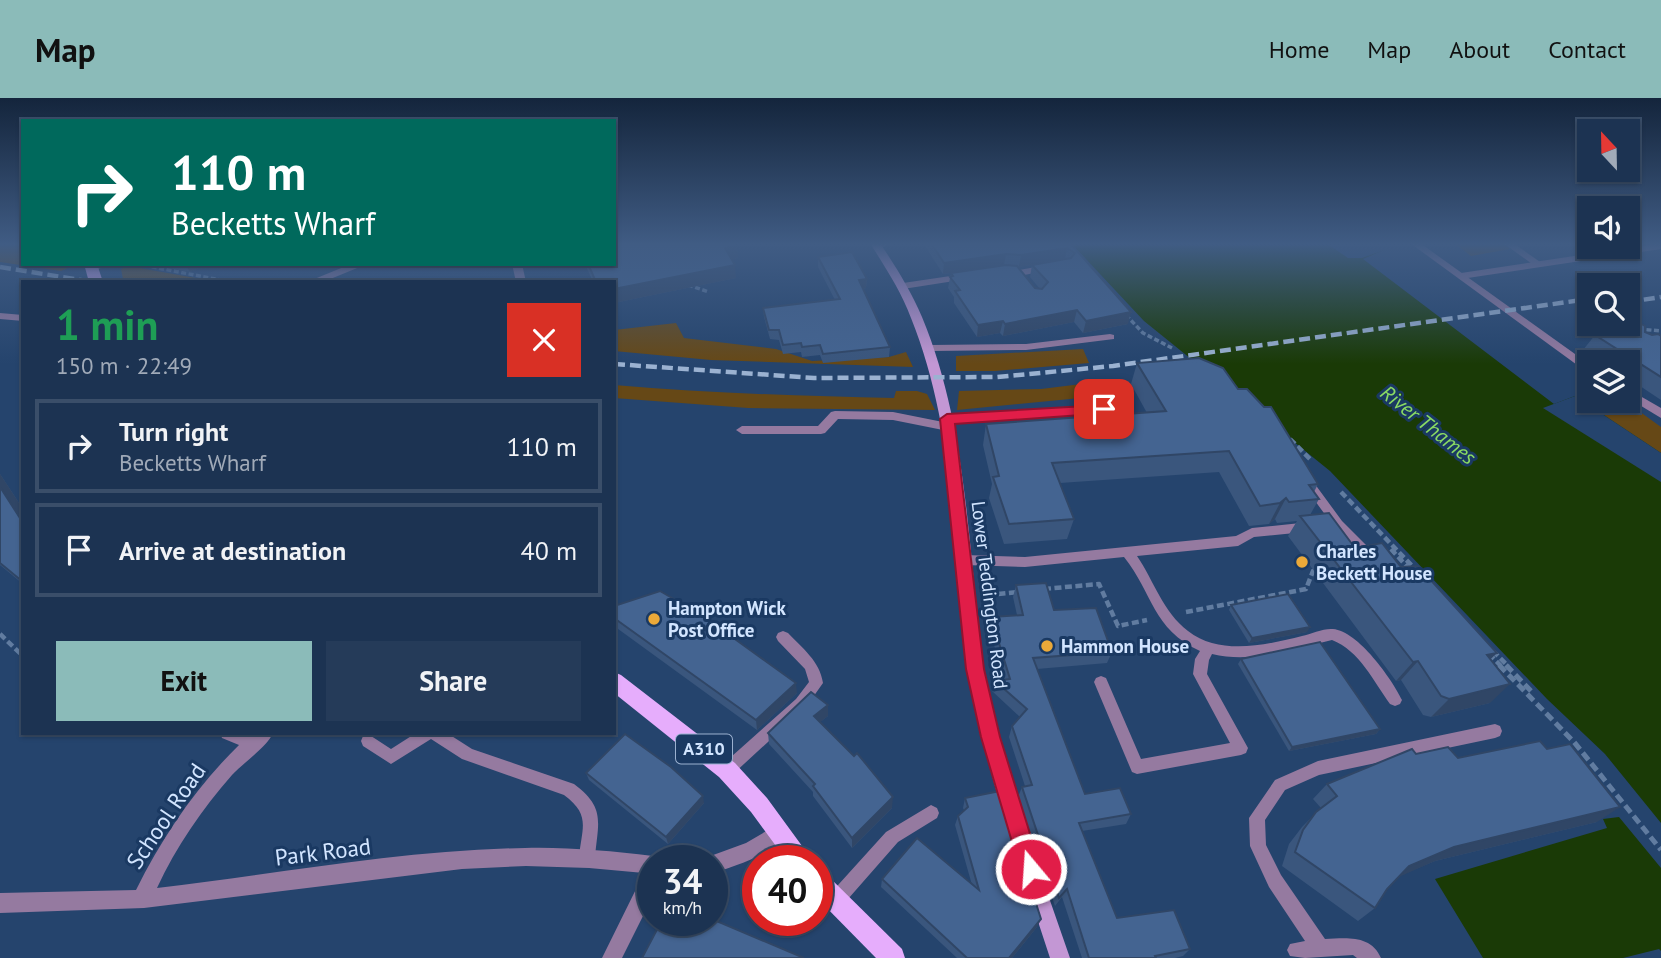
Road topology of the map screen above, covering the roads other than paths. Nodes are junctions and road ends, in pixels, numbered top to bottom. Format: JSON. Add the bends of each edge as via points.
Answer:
{"nodes":[{"id":1,"x":902,"y":283,"type":"edge"},
{"id":2,"x":922,"y":283,"type":"edge"},
{"id":3,"x":1471,"y":283,"type":"edge"},
{"id":4,"x":904,"y":286,"type":"junction"},
{"id":5,"x":2,"y":318,"type":"edge"},
{"id":6,"x":21,"y":318,"type":"edge"},
{"id":7,"x":1110,"y":337,"type":"dead end"},
{"id":8,"x":930,"y":348,"type":"junction"},
{"id":9,"x":1577,"y":359,"type":"edge"},
{"id":10,"x":1640,"y":401,"type":"edge"},
{"id":11,"x":1124,"y":407,"type":"dead end"},
{"id":12,"x":1661,"y":414,"type":"edge"},
{"id":13,"x":947,"y":423,"type":"junction"},
{"id":14,"x":742,"y":429,"type":"dead end"},
{"id":15,"x":1295,"y":464,"type":"edge"},
{"id":16,"x":1338,"y":524,"type":"junction"},
{"id":17,"x":1127,"y":552,"type":"junction"},
{"id":18,"x":1373,"y":559,"type":"edge"},
{"id":19,"x":965,"y":560,"type":"junction"},
{"id":20,"x":783,"y":637,"type":"dead end"},
{"id":21,"x":1209,"y":648,"type":"junction"},
{"id":22,"x":1101,"y":682,"type":"dead end"},
{"id":23,"x":616,"y":683,"type":"edge"},
{"id":24,"x":1395,"y":701,"type":"dead end"},
{"id":25,"x":1495,"y":731,"type":"dead end"},
{"id":26,"x":240,"y":735,"type":"edge"},
{"id":27,"x":429,"y":735,"type":"edge"},
{"id":28,"x":435,"y":735,"type":"edge"},
{"id":29,"x":259,"y":738,"type":"edge"},
{"id":30,"x":368,"y":741,"type":"dead end"},
{"id":31,"x":727,"y":770,"type":"junction"},
{"id":32,"x":931,"y":813,"type":"dead end"},
{"id":33,"x":780,"y":832,"type":"junction"},
{"id":34,"x":789,"y":845,"type":"edge"},
{"id":35,"x":587,"y":857,"type":"junction"},
{"id":36,"x":728,"y":859,"type":"edge"},
{"id":37,"x":637,"y":863,"type":"edge"},
{"id":38,"x":142,"y":899,"type":"junction"},
{"id":39,"x":835,"y":901,"type":"joint"},
{"id":40,"x":0,"y":903,"type":"edge"},
{"id":41,"x":637,"y":907,"type":"edge"},
{"id":42,"x":1320,"y":946,"type":"junction"},
{"id":43,"x":1296,"y":950,"type":"dead end"},
{"id":44,"x":612,"y":958,"type":"edge"},
{"id":45,"x":893,"y":958,"type":"edge"},
{"id":46,"x":1060,"y":958,"type":"edge"},
{"id":47,"x":1372,"y":958,"type":"edge"}],
"edges":[{"from":1,"to":4,"type":"street","name":"Lower Teddington Road"},
{"from":2,"to":4,"type":"lane"},
{"from":3,"to":9,"type":"lane"},
{"from":4,"to":8,"type":"street","name":"Lower Teddington Road"},
{"from":5,"to":6,"type":"street"},
{"from":7,"to":8,"type":"lane","via":[[1026,347]]},
{"from":8,"to":13,"type":"street","name":"Lower Teddington Road"},
{"from":10,"to":12,"type":"street"},
{"from":11,"to":13,"type":"lane"},
{"from":13,"to":14,"type":"lane","via":[[835,415],[821,430]]},
{"from":13,"to":19,"type":"street","name":"Lower Teddington Road"},
{"from":15,"to":16,"type":"lane"},
{"from":16,"to":17,"type":"lane","via":[[1252,533],[1238,541]]},
{"from":16,"to":18,"type":"lane"},
{"from":17,"to":19,"type":"lane","via":[[1016,563]]},
{"from":17,"to":21,"type":"lane","via":[[1164,616],[1185,639]]},
{"from":19,"to":46,"type":"street","name":"Lower Teddington Road","via":[[975,669],[990,737]]},
{"from":20,"to":31,"type":"lane","via":[[810,665],[816,683],[802,703]]},
{"from":21,"to":22,"type":"lane","via":[[1200,674],[1241,748],[1137,766]]},
{"from":21,"to":24,"type":"lane","via":[[1235,654],[1340,635],[1354,645]]},
{"from":23,"to":31,"type":"main road","number":"A310"},
{"from":25,"to":42,"type":"lane","via":[[1318,768],[1280,785],[1257,818],[1258,846],[1275,881]]},
{"from":26,"to":29,"type":"street"},
{"from":27,"to":30,"type":"lane","via":[[391,757]]},
{"from":28,"to":35,"type":"lane","via":[[467,754],[576,794],[591,814]]},
{"from":29,"to":38,"type":"street","name":"School Road","via":[[216,780],[162,858]]},
{"from":31,"to":33,"type":"main road","number":"A310"},
{"from":32,"to":39,"type":"lane","via":[[892,837]]},
{"from":33,"to":34,"type":"main road","number":"A310"},
{"from":33,"to":36,"type":"street"},
{"from":35,"to":37,"type":"street","name":"Park Road"},
{"from":35,"to":38,"type":"street","name":"Park Road","via":[[449,862]]},
{"from":38,"to":40,"type":"street","name":"Park Road"},
{"from":39,"to":45,"type":"main road"},
{"from":41,"to":44,"type":"street"},
{"from":42,"to":43,"type":"lane"},
{"from":42,"to":47,"type":"lane","via":[[1355,946]]}]}
